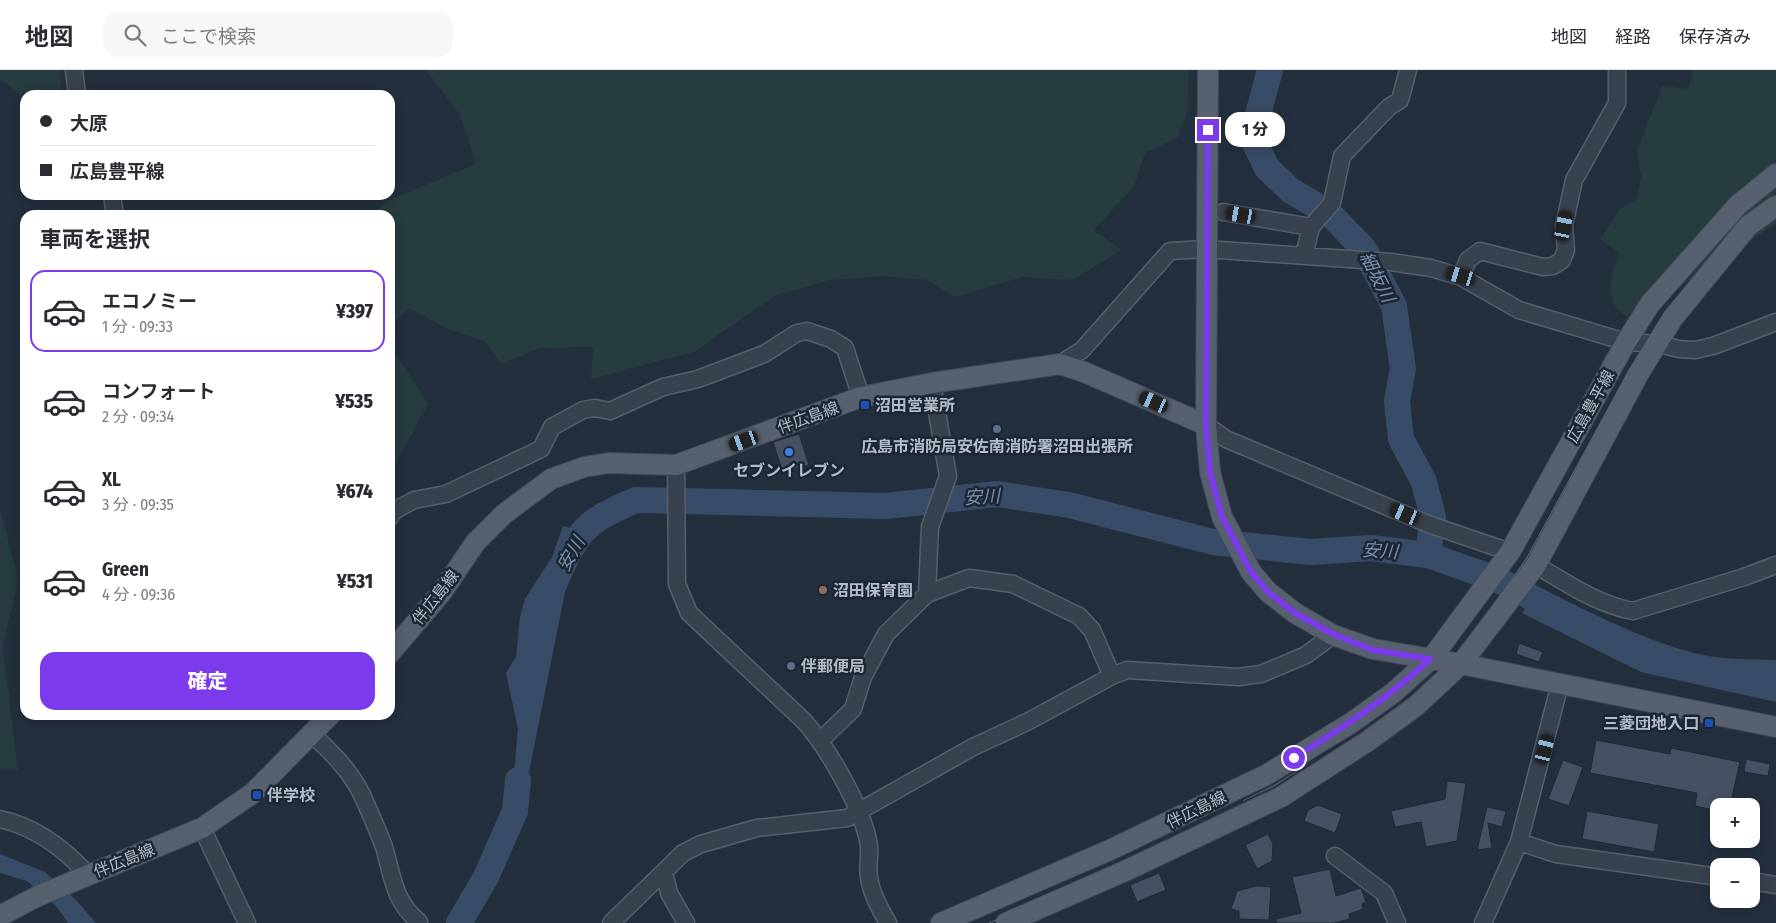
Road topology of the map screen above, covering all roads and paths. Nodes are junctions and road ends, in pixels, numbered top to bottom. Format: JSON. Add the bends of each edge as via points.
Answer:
{"nodes":[{"id":1,"x":74,"y":70,"type":"edge"},
{"id":2,"x":1208,"y":70,"type":"edge"},
{"id":3,"x":1408,"y":70,"type":"edge"},
{"id":4,"x":1617,"y":70,"type":"edge"},
{"id":5,"x":76,"y":90,"type":"edge"},
{"id":6,"x":1776,"y":174,"type":"edge"},
{"id":7,"x":1776,"y":206,"type":"edge"},
{"id":8,"x":1223,"y":212,"type":"dead end"},
{"id":9,"x":1315,"y":224,"type":"junction"},
{"id":10,"x":1206,"y":249,"type":"junction"},
{"id":11,"x":1304,"y":255,"type":"junction"},
{"id":12,"x":1461,"y":276,"type":"junction"},
{"id":13,"x":1776,"y":322,"type":"edge"},
{"id":14,"x":1626,"y":342,"type":"junction"},
{"id":15,"x":1658,"y":344,"type":"junction"},
{"id":16,"x":1060,"y":364,"type":"junction"},
{"id":17,"x":932,"y":383,"type":"junction"},
{"id":18,"x":861,"y":397,"type":"junction"},
{"id":19,"x":1206,"y":425,"type":"junction"},
{"id":20,"x":676,"y":471,"type":"junction"},
{"id":21,"x":395,"y":510,"type":"edge"},
{"id":22,"x":1508,"y":556,"type":"junction"},
{"id":23,"x":1776,"y":565,"type":"edge"},
{"id":24,"x":1534,"y":568,"type":"junction"},
{"id":25,"x":927,"y":594,"type":"junction"},
{"id":26,"x":1333,"y":634,"type":"junction"},
{"id":27,"x":395,"y":647,"type":"edge"},
{"id":28,"x":1430,"y":659,"type":"junction"},
{"id":29,"x":1462,"y":664,"type":"junction"},
{"id":30,"x":1112,"y":676,"type":"junction"},
{"id":31,"x":1560,"y":684,"type":"junction"},
{"id":32,"x":325,"y":720,"type":"edge"},
{"id":33,"x":1776,"y":727,"type":"edge"},
{"id":34,"x":312,"y":734,"type":"junction"},
{"id":35,"x":822,"y":740,"type":"junction"},
{"id":36,"x":859,"y":813,"type":"junction"},
{"id":37,"x":0,"y":819,"type":"edge"},
{"id":38,"x":202,"y":828,"type":"junction"},
{"id":39,"x":1519,"y":842,"type":"junction"},
{"id":40,"x":1112,"y":849,"type":"junction"},
{"id":41,"x":1335,"y":856,"type":"dead end"},
{"id":42,"x":1125,"y":871,"type":"junction"},
{"id":43,"x":664,"y":872,"type":"junction"},
{"id":44,"x":84,"y":876,"type":"junction"},
{"id":45,"x":1710,"y":876,"type":"edge"},
{"id":46,"x":1760,"y":882,"type":"edge"},
{"id":47,"x":1776,"y":885,"type":"edge"},
{"id":48,"x":0,"y":916,"type":"edge"},
{"id":49,"x":419,"y":922,"type":"dead end"},
{"id":50,"x":247,"y":923,"type":"edge"},
{"id":51,"x":611,"y":923,"type":"edge"},
{"id":52,"x":686,"y":923,"type":"edge"},
{"id":53,"x":888,"y":923,"type":"edge"},
{"id":54,"x":941,"y":923,"type":"edge"},
{"id":55,"x":1006,"y":923,"type":"edge"},
{"id":56,"x":1397,"y":923,"type":"edge"},
{"id":57,"x":1483,"y":923,"type":"edge"}],
"edges":[{"from":1,"to":5,"type":"street"},
{"from":2,"to":10,"type":"main road"},
{"from":3,"to":9,"type":"street","via":[[1400,100],[1389,107],[1342,156],[1332,203]]},
{"from":4,"to":12,"type":"street","via":[[1617,103],[1574,180],[1564,226],[1566,250],[1562,260],[1553,266],[1542,267],[1480,251],[1468,260]]},
{"from":6,"to":14,"type":"main road","name":"広島豊平線","via":[[1738,204],[1650,304]]},
{"from":7,"to":15,"type":"main road","name":"広島豊平線","via":[[1748,226],[1673,318]]},
{"from":8,"to":9,"type":"street"},
{"from":9,"to":11,"type":"street"},
{"from":10,"to":11,"type":"street"},
{"from":10,"to":16,"type":"street","via":[[1170,251],[1082,350]]},
{"from":10,"to":19,"type":"main road"},
{"from":11,"to":12,"type":"street","via":[[1391,262]]},
{"from":12,"to":14,"type":"street","via":[[1519,310]]},
{"from":13,"to":15,"type":"street","via":[[1695,350]]},
{"from":14,"to":15,"type":"street"},
{"from":14,"to":22,"type":"main road","name":"広島豊平線"},
{"from":15,"to":24,"type":"main road","name":"広島豊平線"},
{"from":16,"to":17,"type":"main road","name":"伴広島線"},
{"from":16,"to":19,"type":"main road","name":"伴広島線"},
{"from":17,"to":18,"type":"main road","name":"伴広島線"},
{"from":17,"to":25,"type":"street","via":[[948,476],[930,527]]},
{"from":18,"to":20,"type":"main road","name":"伴広島線"},
{"from":18,"to":21,"type":"street","via":[[845,348],[823,336],[807,332],[798,334],[764,354],[698,379],[663,388],[610,410],[583,410],[552,428],[541,449],[446,494],[414,500]]},
{"from":19,"to":22,"type":"street","via":[[1226,439]]},
{"from":19,"to":26,"type":"main road","via":[[1210,472],[1222,517],[1251,572],[1268,592],[1295,613]]},
{"from":20,"to":27,"type":"main road","name":"伴広島線","via":[[609,463],[584,467],[551,479],[504,514],[475,543],[442,592]]},
{"from":20,"to":35,"type":"street","via":[[677,584],[689,613]]},
{"from":22,"to":28,"type":"main road","name":"広島豊平線"},
{"from":23,"to":24,"type":"street","via":[[1634,611],[1622,609]]},
{"from":24,"to":29,"type":"main road","name":"広島豊平線"},
{"from":25,"to":30,"type":"street","via":[[970,578],[1013,584],[1079,616],[1092,630]]},
{"from":25,"to":35,"type":"street","via":[[886,634],[864,676],[853,709]]},
{"from":26,"to":28,"type":"main road","via":[[1373,650]]},
{"from":26,"to":30,"type":"street","via":[[1306,655],[1261,674],[1238,677],[1127,670]]},
{"from":28,"to":29,"type":"main road"},
{"from":28,"to":40,"type":"main road","name":"伴広島線","via":[[1393,693],[1351,723],[1266,775]]},
{"from":29,"to":31,"type":"main road"},
{"from":29,"to":42,"type":"main road","name":"伴広島線","via":[[1416,706],[1281,797]]},
{"from":30,"to":36,"type":"street","via":[[973,747]]},
{"from":31,"to":33,"type":"main road"},
{"from":31,"to":39,"type":"street"},
{"from":32,"to":34,"type":"main road","name":"伴広島線"},
{"from":34,"to":38,"type":"main road","name":"伴広島線","via":[[253,793]]},
{"from":34,"to":49,"type":"street","via":[[344,766],[362,795],[383,845],[398,898],[405,910]]},
{"from":35,"to":36,"type":"street"},
{"from":36,"to":43,"type":"street","via":[[847,818],[757,828],[701,844],[683,853]]},
{"from":36,"to":53,"type":"street","via":[[869,846],[869,878]]},
{"from":37,"to":44,"type":"street","via":[[44,836],[71,855]]},
{"from":38,"to":44,"type":"main road","name":"伴広島線"},
{"from":38,"to":50,"type":"street"},
{"from":39,"to":45,"type":"street","via":[[1556,854]]},
{"from":39,"to":57,"type":"street"},
{"from":40,"to":42,"type":"main road"},
{"from":40,"to":54,"type":"main road","name":"伴広島線"},
{"from":41,"to":56,"type":"street","via":[[1384,893]]},
{"from":42,"to":55,"type":"main road","name":"伴広島線"},
{"from":43,"to":51,"type":"street"},
{"from":43,"to":52,"type":"street","via":[[669,893]]},
{"from":44,"to":48,"type":"main road","name":"伴広島線"},
{"from":46,"to":47,"type":"street"}]}
